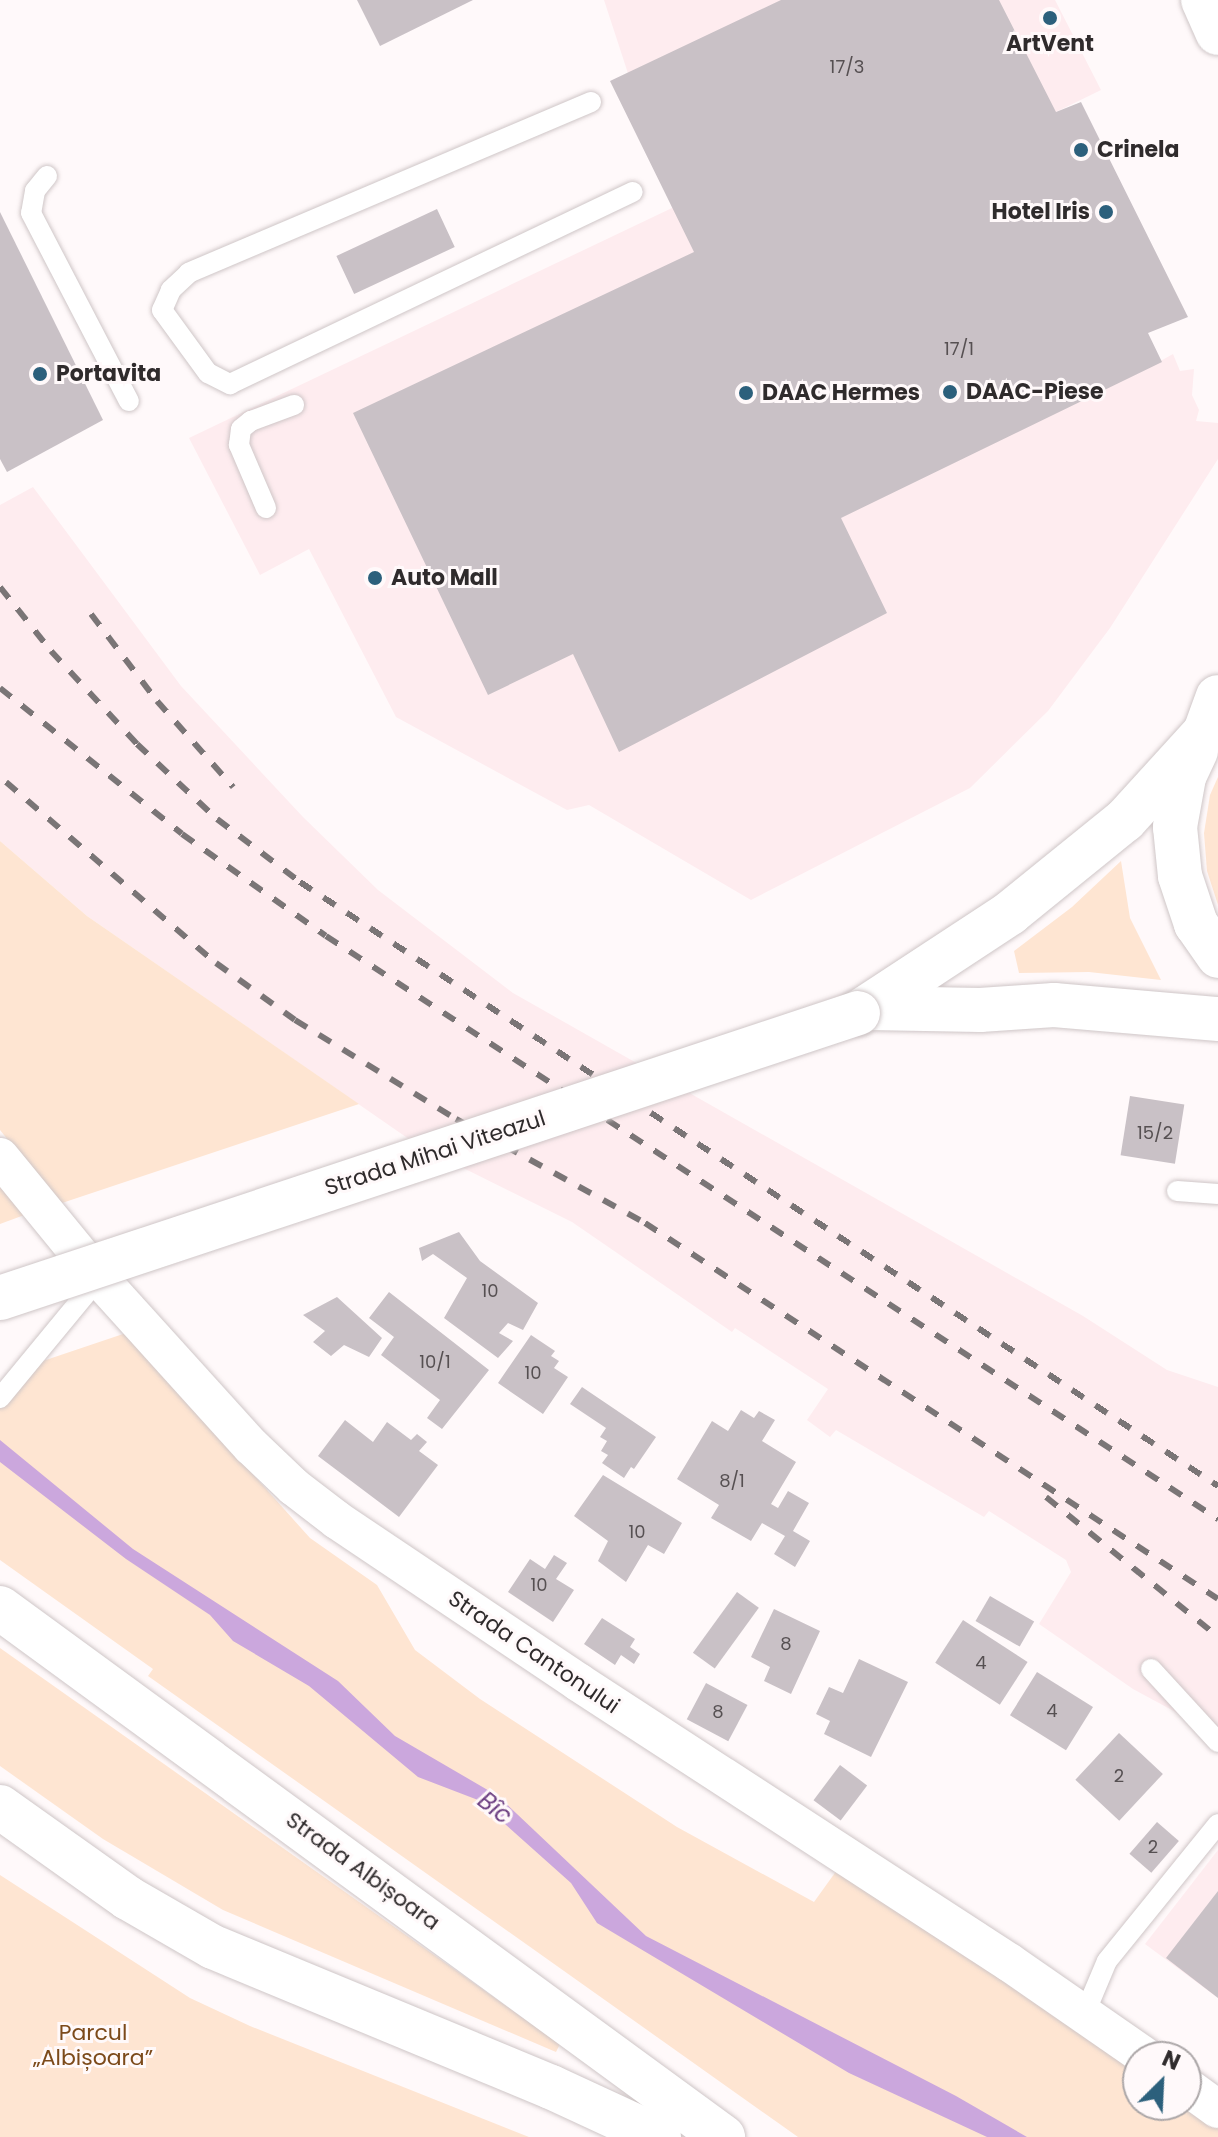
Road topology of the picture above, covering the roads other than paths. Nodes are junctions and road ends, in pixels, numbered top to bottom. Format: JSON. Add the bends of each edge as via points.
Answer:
{"nodes":[{"id":1,"x":1203,"y":0,"type":"edge"},
{"id":2,"x":1218,"y":33,"type":"edge"},
{"id":3,"x":591,"y":102,"type":"dead end"},
{"id":4,"x":47,"y":176,"type":"dead end"},
{"id":5,"x":633,"y":192,"type":"dead end"},
{"id":6,"x":129,"y":401,"type":"dead end"},
{"id":7,"x":294,"y":405,"type":"dead end"},
{"id":8,"x":266,"y":508,"type":"dead end"},
{"id":9,"x":1214,"y":715,"type":"edge"},
{"id":10,"x":1218,"y":956,"type":"edge"},
{"id":11,"x":864,"y":1010,"type":"junction"},
{"id":12,"x":1218,"y":1019,"type":"edge"},
{"id":13,"x":0,"y":1157,"type":"edge"},
{"id":14,"x":1177,"y":1191,"type":"dead end"},
{"id":15,"x":1218,"y":1194,"type":"edge"},
{"id":16,"x":99,"y":1278,"type":"junction"},
{"id":17,"x":0,"y":1298,"type":"edge"},
{"id":18,"x":0,"y":1398,"type":"edge"},
{"id":19,"x":0,"y":1608,"type":"edge"},
{"id":20,"x":1151,"y":1669,"type":"dead end"},
{"id":21,"x":1218,"y":1742,"type":"edge"},
{"id":22,"x":0,"y":1807,"type":"edge"},
{"id":23,"x":1218,"y":1824,"type":"edge"},
{"id":24,"x":1085,"y":2013,"type":"junction"},
{"id":25,"x":588,"y":2035,"type":"junction"},
{"id":26,"x":1124,"y":2041,"type":"edge"},
{"id":27,"x":532,"y":2079,"type":"junction"},
{"id":28,"x":659,"y":2137,"type":"edge"},
{"id":29,"x":723,"y":2137,"type":"edge"}],
"edges":[{"from":1,"to":2,"type":"main road"},
{"from":3,"to":5,"type":"lane","via":[[189,273],[171,290],[162,310],[208,373],[230,384]]},
{"from":4,"to":6,"type":"lane","via":[[35,191],[31,213]]},
{"from":7,"to":8,"type":"lane","via":[[241,429],[239,445]]},
{"from":9,"to":10,"type":"main road","via":[[1184,777],[1175,827],[1180,876],[1196,924]]},
{"from":9,"to":11,"type":"main road","name":"Strada Mihai Viteazul","via":[[1125,820],[1063,872]]},
{"from":11,"to":12,"type":"main road","name":"Strada Mihai Viteazul","via":[[1054,1005]]},
{"from":11,"to":17,"type":"main road","name":"Strada Mihai Viteazul","bridge":true},
{"from":13,"to":16,"type":"street","name":"Strada Cantonului"},
{"from":14,"to":15,"type":"lane"},
{"from":16,"to":18,"type":"lane"},
{"from":16,"to":24,"type":"street","name":"Strada Cantonului","via":[[251,1446],[337,1520]]},
{"from":19,"to":25,"type":"main road","name":"Strada Albișoara"},
{"from":20,"to":21,"type":"lane"},
{"from":22,"to":27,"type":"main road","via":[[128,1898],[213,1947]]},
{"from":23,"to":24,"type":"lane","via":[[1107,1961]]},
{"from":24,"to":26,"type":"street","name":"Strada Cantonului"},
{"from":25,"to":27,"type":"main road","via":[[585,2056],[578,2063]]},
{"from":25,"to":29,"type":"main road","name":"Strada Albișoara"},
{"from":27,"to":28,"type":"main road"}]}
